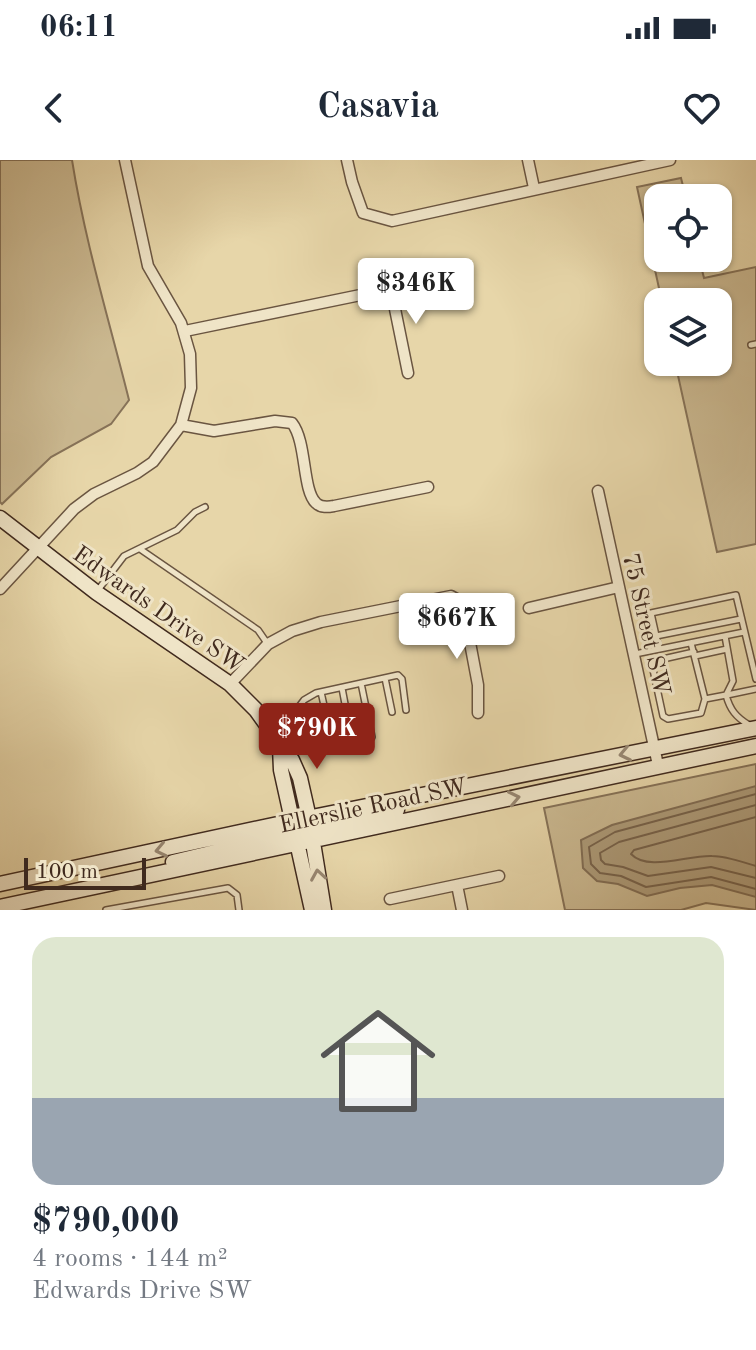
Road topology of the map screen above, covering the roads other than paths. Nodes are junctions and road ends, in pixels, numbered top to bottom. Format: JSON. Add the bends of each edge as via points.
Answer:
{"nodes":[{"id":1,"x":125,"y":160,"type":"edge"},
{"id":2,"x":347,"y":160,"type":"edge"},
{"id":3,"x":528,"y":160,"type":"edge"},
{"id":4,"x":670,"y":160,"type":"edge"},
{"id":5,"x":534,"y":188,"type":"junction"},
{"id":6,"x":185,"y":331,"type":"junction"},
{"id":7,"x":190,"y":354,"type":"junction"},
{"id":8,"x":177,"y":357,"type":"dead end"},
{"id":9,"x":408,"y":373,"type":"dead end"},
{"id":10,"x":181,"y":425,"type":"junction"},
{"id":11,"x":428,"y":487,"type":"dead end"},
{"id":12,"x":598,"y":491,"type":"dead end"},
{"id":13,"x":205,"y":507,"type":"dead end"},
{"id":14,"x":0,"y":518,"type":"edge"},
{"id":15,"x":38,"y":548,"type":"junction"},
{"id":16,"x":140,"y":549,"type":"junction"},
{"id":17,"x":619,"y":587,"type":"junction"},
{"id":18,"x":0,"y":589,"type":"edge"},
{"id":19,"x":97,"y":593,"type":"junction"},
{"id":20,"x":529,"y":608,"type":"dead end"},
{"id":21,"x":741,"y":619,"type":"junction"},
{"id":22,"x":744,"y":632,"type":"junction"},
{"id":23,"x":656,"y":636,"type":"junction"},
{"id":24,"x":725,"y":636,"type":"junction"},
{"id":25,"x":691,"y":643,"type":"junction"},
{"id":26,"x":268,"y":644,"type":"junction"},
{"id":27,"x":659,"y":649,"type":"junction"},
{"id":28,"x":727,"y":649,"type":"junction"},
{"id":29,"x":634,"y":654,"type":"junction"},
{"id":30,"x":694,"y":654,"type":"junction"},
{"id":31,"x":385,"y":678,"type":"junction"},
{"id":32,"x":756,"y":679,"type":"edge"},
{"id":33,"x":361,"y":683,"type":"junction"},
{"id":34,"x":230,"y":684,"type":"junction"},
{"id":35,"x":342,"y":688,"type":"junction"},
{"id":36,"x":756,"y":689,"type":"edge"},
{"id":37,"x":321,"y":692,"type":"junction"},
{"id":38,"x":726,"y":695,"type":"junction"},
{"id":39,"x":705,"y":699,"type":"junction"},
{"id":40,"x":325,"y":710,"type":"dead end"},
{"id":41,"x":406,"y":710,"type":"dead end"},
{"id":42,"x":392,"y":712,"type":"dead end"},
{"id":43,"x":478,"y":713,"type":"dead end"},
{"id":44,"x":755,"y":728,"type":"edge"},
{"id":45,"x":278,"y":742,"type":"junction"},
{"id":46,"x":756,"y":746,"type":"edge"},
{"id":47,"x":654,"y":748,"type":"junction"},
{"id":48,"x":658,"y":765,"type":"junction"},
{"id":49,"x":311,"y":830,"type":"junction"},
{"id":50,"x":295,"y":833,"type":"junction"},
{"id":51,"x":499,"y":876,"type":"dead end"},
{"id":52,"x":0,"y":884,"type":"edge"},
{"id":53,"x":457,"y":885,"type":"junction"},
{"id":54,"x":390,"y":899,"type":"dead end"},
{"id":55,"x":0,"y":907,"type":"edge"},
{"id":56,"x":106,"y":910,"type":"edge"},
{"id":57,"x":239,"y":910,"type":"edge"},
{"id":58,"x":312,"y":910,"type":"edge"},
{"id":59,"x":324,"y":910,"type":"edge"},
{"id":60,"x":462,"y":910,"type":"edge"}],
"edges":[{"from":1,"to":6,"type":"street","via":[[148,266]]},
{"from":2,"to":5,"type":"street","via":[[363,213],[392,221]]},
{"from":3,"to":5,"type":"street"},
{"from":4,"to":5,"type":"street"},
{"from":6,"to":7,"type":"street"},
{"from":6,"to":9,"type":"street","via":[[374,291],[388,294],[394,304]]},
{"from":7,"to":8,"type":"street"},
{"from":7,"to":10,"type":"street","via":[[191,388]]},
{"from":10,"to":11,"type":"street","via":[[214,431],[292,423],[319,505]]},
{"from":10,"to":15,"type":"street","via":[[153,462],[80,504]]},
{"from":12,"to":17,"type":"street","name":"75 Street SW"},
{"from":13,"to":16,"type":"lane","via":[[177,530]]},
{"from":14,"to":15,"type":"main road","name":"Edwards Drive SW"},
{"from":15,"to":18,"type":"street"},
{"from":15,"to":19,"type":"main road","name":"Edwards Drive SW"},
{"from":16,"to":19,"type":"lane","via":[[124,556]]},
{"from":16,"to":26,"type":"lane","via":[[258,630]]},
{"from":17,"to":20,"type":"street"},
{"from":17,"to":29,"type":"street","name":"75 Street SW"},
{"from":19,"to":34,"type":"main road","name":"Edwards Drive SW"},
{"from":21,"to":22,"type":"lane"},
{"from":21,"to":23,"type":"lane"},
{"from":21,"to":23,"type":"lane","via":[[736,595],[651,613]]},
{"from":22,"to":24,"type":"lane"},
{"from":22,"to":32,"type":"lane"},
{"from":23,"to":27,"type":"lane"},
{"from":24,"to":25,"type":"lane"},
{"from":24,"to":28,"type":"lane"},
{"from":25,"to":27,"type":"lane"},
{"from":25,"to":30,"type":"lane"},
{"from":26,"to":34,"type":"street"},
{"from":26,"to":43,"type":"street","via":[[306,626],[456,598],[463,607],[472,652]]},
{"from":27,"to":29,"type":"lane"},
{"from":28,"to":30,"type":"lane"},
{"from":28,"to":38,"type":"lane","via":[[733,681]]},
{"from":29,"to":47,"type":"street","name":"75 Street SW"},
{"from":30,"to":39,"type":"lane"},
{"from":30,"to":39,"type":"lane","via":[[654,661],[663,716],[701,713]]},
{"from":31,"to":33,"type":"lane"},
{"from":31,"to":41,"type":"lane","via":[[402,679]]},
{"from":31,"to":42,"type":"lane"},
{"from":33,"to":35,"type":"lane"},
{"from":33,"to":35,"type":"lane","via":[[372,737],[368,743],[352,741]]},
{"from":34,"to":45,"type":"main road","name":"Edwards Drive SW"},
{"from":35,"to":37,"type":"lane"},
{"from":36,"to":38,"type":"lane"},
{"from":37,"to":40,"type":"lane"},
{"from":37,"to":45,"type":"lane","via":[[304,700]]},
{"from":38,"to":39,"type":"lane"},
{"from":38,"to":44,"type":"lane","via":[[738,719]]},
{"from":44,"to":47,"type":"main road","name":"Ellerslie Road SW"},
{"from":45,"to":49,"type":"main road","name":"Edwards Drive SW","via":[[296,769]]},
{"from":45,"to":50,"type":"main road","name":"Edwards Drive SW"},
{"from":46,"to":48,"type":"main road","name":"Ellerslie Road SW"},
{"from":47,"to":48,"type":"street","name":"75 Street SW"},
{"from":47,"to":49,"type":"main road","name":"Ellerslie Road SW","one_way":true,"via":[[467,787]]},
{"from":49,"to":48,"type":"main road","name":"Ellerslie Road SW","one_way":true},
{"from":49,"to":50,"type":"main road","name":"Ellerslie Road SW"},
{"from":49,"to":50,"type":"main road","name":"Ellerslie Road SW"},
{"from":59,"to":49,"type":"main road","name":"Edwards Drive SW","one_way":true},
{"from":50,"to":52,"type":"main road","name":"Ellerslie Road SW","one_way":true},
{"from":50,"to":55,"type":"main road","name":"Ellerslie Road SW","via":[[128,880]]},
{"from":50,"to":58,"type":"main road","name":"Edwards Drive SW"},
{"from":51,"to":53,"type":"street"},
{"from":53,"to":54,"type":"street"},
{"from":53,"to":60,"type":"street"},
{"from":56,"to":57,"type":"lane","via":[[228,888],[237,895]]}]}
